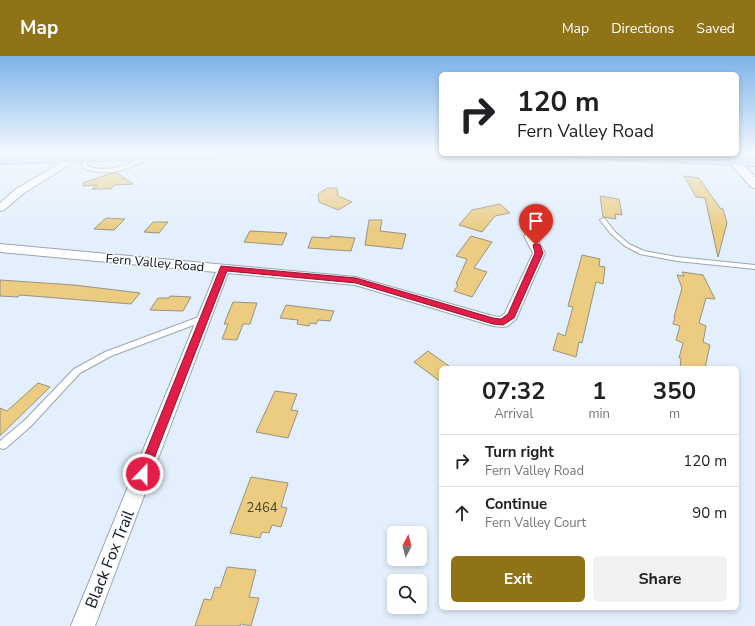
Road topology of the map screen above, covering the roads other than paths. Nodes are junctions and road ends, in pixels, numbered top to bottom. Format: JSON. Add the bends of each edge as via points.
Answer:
{"nodes":[{"id":1,"x":40,"y":179,"type":"edge"},
{"id":2,"x":0,"y":208,"type":"edge"},
{"id":3,"x":603,"y":220,"type":"dead end"},
{"id":4,"x":530,"y":236,"type":"dead end"},
{"id":5,"x":0,"y":248,"type":"edge"},
{"id":6,"x":224,"y":268,"type":"junction"},
{"id":7,"x":755,"y":268,"type":"edge"},
{"id":8,"x":204,"y":318,"type":"junction"},
{"id":9,"x":2,"y":445,"type":"dead end"},
{"id":10,"x":83,"y":626,"type":"edge"}],
"edges":[{"from":1,"to":2,"type":"street"},
{"from":3,"to":7,"type":"lane","via":[[627,245],[642,253]]},
{"from":4,"to":6,"type":"street","name":"Fern Valley Road","via":[[539,253],[511,316],[503,322],[356,281]]},
{"from":5,"to":6,"type":"street","name":"Fern Valley Road"},
{"from":6,"to":8,"type":"street","name":"Black Fox Trail"},
{"from":8,"to":9,"type":"lane","via":[[108,354],[76,371],[28,423]]},
{"from":8,"to":10,"type":"street","name":"Black Fox Trail"}]}
